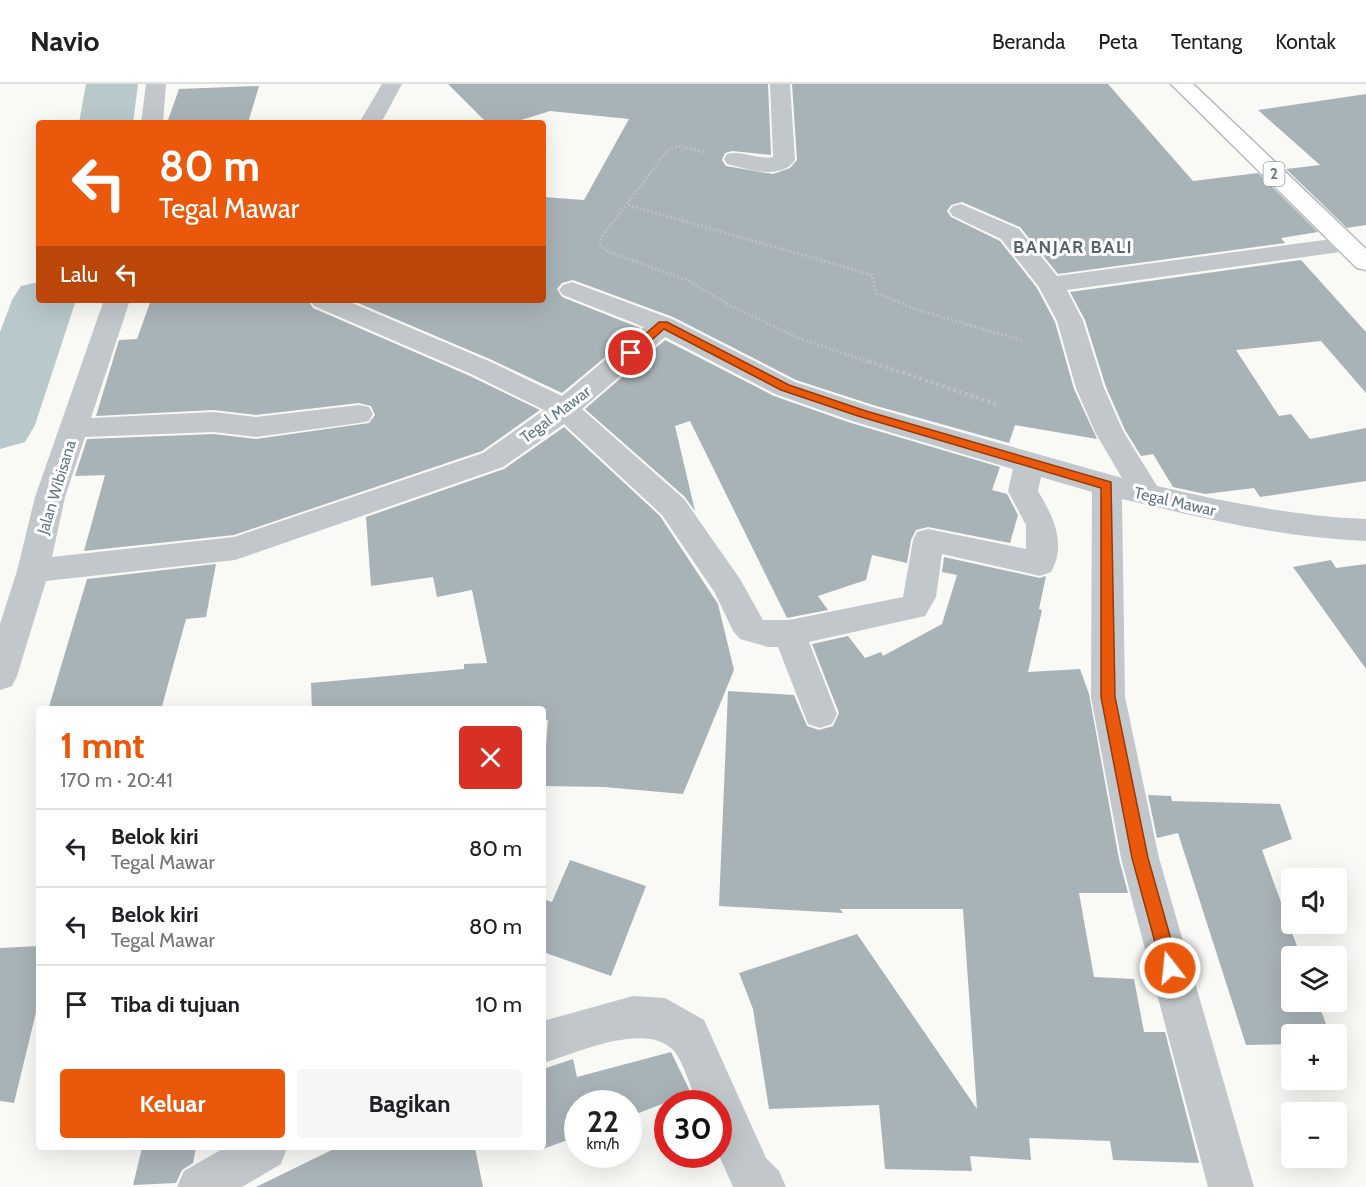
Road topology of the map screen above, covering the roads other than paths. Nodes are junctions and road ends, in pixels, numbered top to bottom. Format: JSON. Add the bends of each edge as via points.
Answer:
{"nodes":[{"id":1,"x":156,"y":84,"type":"edge"},
{"id":2,"x":392,"y":84,"type":"edge"},
{"id":3,"x":780,"y":84,"type":"edge"},
{"id":4,"x":1181,"y":84,"type":"edge"},
{"id":5,"x":152,"y":120,"type":"edge"},
{"id":6,"x":372,"y":120,"type":"edge"},
{"id":7,"x":735,"y":159,"type":"road end"},
{"id":8,"x":961,"y":211,"type":"dead end"},
{"id":9,"x":1347,"y":244,"type":"junction"},
{"id":10,"x":1366,"y":263,"type":"edge"},
{"id":11,"x":1051,"y":285,"type":"junction"},
{"id":12,"x":572,"y":290,"type":"dead end"},
{"id":13,"x":116,"y":303,"type":"edge"},
{"id":14,"x":330,"y":303,"type":"edge"},
{"id":15,"x":663,"y":325,"type":"junction"},
{"id":16,"x":565,"y":409,"type":"junction"},
{"id":17,"x":359,"y":414,"type":"dead end"},
{"id":18,"x":75,"y":428,"type":"junction"},
{"id":19,"x":1029,"y":463,"type":"junction"},
{"id":20,"x":1107,"y":485,"type":"junction"},
{"id":21,"x":1147,"y":494,"type":"junction"},
{"id":22,"x":1366,"y":530,"type":"edge"},
{"id":23,"x":33,"y":571,"type":"junction"},
{"id":24,"x":789,"y":633,"type":"junction"},
{"id":25,"x":0,"y":676,"type":"edge"},
{"id":26,"x":820,"y":714,"type":"dead end"},
{"id":27,"x":546,"y":1041,"type":"edge"},
{"id":28,"x":258,"y":1150,"type":"edge"},
{"id":29,"x":200,"y":1187,"type":"edge"},
{"id":30,"x":763,"y":1187,"type":"edge"},
{"id":31,"x":1231,"y":1187,"type":"edge"}],
"edges":[{"from":1,"to":5,"type":"street"},
{"from":2,"to":6,"type":"street"},
{"from":3,"to":7,"type":"street","via":[[784,160],[777,165],[765,165]]},
{"from":4,"to":9,"type":"highway","number":"2"},
{"from":8,"to":11,"type":"street","via":[[1010,234]]},
{"from":9,"to":10,"type":"highway","number":"2"},
{"from":9,"to":11,"type":"street"},
{"from":11,"to":21,"type":"street","via":[[1070,321],[1090,388],[1109,432]]},
{"from":12,"to":15,"type":"street"},
{"from":13,"to":18,"type":"street","name":"Jalan Wibisana"},
{"from":14,"to":16,"type":"street"},
{"from":15,"to":16,"type":"street","name":"Tegal Mawar"},
{"from":15,"to":19,"type":"street","name":"Tegal Mawar","via":[[785,388]]},
{"from":16,"to":23,"type":"street","name":"Tegal Mawar","via":[[493,460],[235,548]]},
{"from":16,"to":24,"type":"street","via":[[673,507],[729,588],[745,622],[753,630],[768,634]]},
{"from":17,"to":18,"type":"street","via":[[256,427],[214,422]]},
{"from":18,"to":23,"type":"street","name":"Jalan Wibisana","via":[[50,497]]},
{"from":19,"to":20,"type":"street","name":"Tegal Mawar"},
{"from":19,"to":24,"type":"street","via":[[1023,491],[1041,519],[1044,544],[1040,564],[928,540],[920,597],[914,607]]},
{"from":20,"to":21,"type":"street","name":"Tegal Mawar"},
{"from":20,"to":31,"type":"street","via":[[1108,697],[1140,858]]},
{"from":21,"to":22,"type":"street","name":"Tegal Mawar","via":[[1240,516],[1314,528]]},
{"from":23,"to":25,"type":"street","name":"Jalan Wibisana"},
{"from":24,"to":26,"type":"street"},
{"from":27,"to":30,"type":"street","via":[[633,1016],[665,1019],[689,1035],[750,1174]]},
{"from":28,"to":29,"type":"street"}]}
